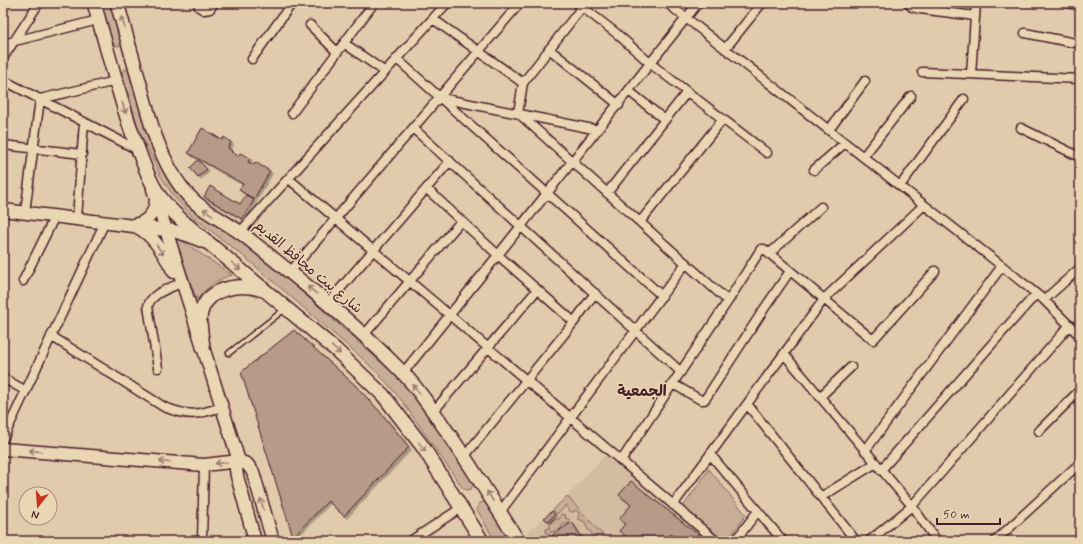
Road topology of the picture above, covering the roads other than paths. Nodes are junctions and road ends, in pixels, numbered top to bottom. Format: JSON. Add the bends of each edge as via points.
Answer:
{"nodes":[{"id":1,"x":39,"y":3,"type":"edge"},
{"id":2,"x":94,"y":3,"type":"edge"},
{"id":3,"x":117,"y":3,"type":"edge"},
{"id":4,"x":198,"y":3,"type":"edge"},
{"id":5,"x":214,"y":3,"type":"edge"},
{"id":6,"x":292,"y":3,"type":"edge"},
{"id":7,"x":374,"y":3,"type":"edge"},
{"id":8,"x":447,"y":3,"type":"edge"},
{"id":9,"x":520,"y":3,"type":"edge"},
{"id":10,"x":667,"y":3,"type":"edge"},
{"id":11,"x":698,"y":3,"type":"edge"},
{"id":12,"x":762,"y":3,"type":"edge"},
{"id":13,"x":908,"y":3,"type":"edge"},
{"id":14,"x":976,"y":3,"type":"edge"},
{"id":15,"x":1067,"y":3,"type":"edge"},
{"id":16,"x":579,"y":5,"type":"edge"},
{"id":17,"x":1080,"y":6,"type":"edge"},
{"id":18,"x":975,"y":16,"type":"junction"},
{"id":19,"x":433,"y":19,"type":"junction"},
{"id":20,"x":687,"y":19,"type":"junction"},
{"id":21,"x":98,"y":20,"type":"junction"},
{"id":22,"x":310,"y":25,"type":"dead end"},
{"id":23,"x":1025,"y":33,"type":"dead end"},
{"id":24,"x":3,"y":37,"type":"edge"},
{"id":25,"x":128,"y":40,"type":"junction"},
{"id":26,"x":14,"y":42,"type":"junction"},
{"id":27,"x":344,"y":43,"type":"junction"},
{"id":28,"x":3,"y":44,"type":"edge"},
{"id":29,"x":1080,"y":44,"type":"edge"},
{"id":30,"x":107,"y":47,"type":"junction"},
{"id":31,"x":725,"y":49,"type":"junction"},
{"id":32,"x":549,"y":50,"type":"junction"},
{"id":33,"x":337,"y":52,"type":"junction"},
{"id":34,"x":479,"y":52,"type":"junction"},
{"id":35,"x":3,"y":58,"type":"edge"},
{"id":36,"x":252,"y":58,"type":"dead end"},
{"id":37,"x":397,"y":58,"type":"junction"},
{"id":38,"x":650,"y":64,"type":"junction"},
{"id":39,"x":135,"y":68,"type":"junction"},
{"id":40,"x":385,"y":72,"type":"junction"},
{"id":41,"x":922,"y":72,"type":"dead end"},
{"id":42,"x":971,"y":74,"type":"junction"},
{"id":43,"x":115,"y":77,"type":"junction"},
{"id":44,"x":1080,"y":79,"type":"edge"},
{"id":45,"x":3,"y":80,"type":"edge"},
{"id":46,"x":865,"y":82,"type":"dead end"},
{"id":47,"x":523,"y":83,"type":"junction"},
{"id":48,"x":629,"y":92,"type":"junction"},
{"id":49,"x":687,"y":92,"type":"junction"},
{"id":50,"x":911,"y":96,"type":"dead end"},
{"id":51,"x":441,"y":98,"type":"junction"},
{"id":52,"x":40,"y":99,"type":"junction"},
{"id":53,"x":964,"y":99,"type":"dead end"},
{"id":54,"x":619,"y":104,"type":"junction"},
{"id":55,"x":292,"y":113,"type":"dead end"},
{"id":56,"x":518,"y":113,"type":"junction"},
{"id":57,"x":723,"y":119,"type":"junction"},
{"id":58,"x":665,"y":120,"type":"junction"},
{"id":59,"x":84,"y":122,"type":"junction"},
{"id":60,"x":1021,"y":128,"type":"dead end"},
{"id":61,"x":414,"y":129,"type":"junction"},
{"id":62,"x":598,"y":130,"type":"junction"},
{"id":63,"x":829,"y":130,"type":"junction"},
{"id":64,"x":845,"y":143,"type":"junction"},
{"id":65,"x":3,"y":145,"type":"edge"},
{"id":66,"x":33,"y":148,"type":"junction"},
{"id":67,"x":138,"y":150,"type":"junction"},
{"id":68,"x":768,"y":153,"type":"dead end"},
{"id":69,"x":82,"y":154,"type":"junction"},
{"id":70,"x":863,"y":157,"type":"junction"},
{"id":71,"x":1080,"y":157,"type":"edge"},
{"id":72,"x":450,"y":162,"type":"junction"},
{"id":73,"x":573,"y":162,"type":"junction"},
{"id":74,"x":814,"y":170,"type":"dead end"},
{"id":75,"x":150,"y":178,"type":"junction"},
{"id":76,"x":289,"y":179,"type":"junction"},
{"id":77,"x":900,"y":186,"type":"junction"},
{"id":78,"x":426,"y":189,"type":"junction"},
{"id":79,"x":607,"y":193,"type":"junction"},
{"id":80,"x":547,"y":194,"type":"junction"},
{"id":81,"x":156,"y":197,"type":"junction"},
{"id":82,"x":924,"y":205,"type":"junction"},
{"id":83,"x":821,"y":207,"type":"dead end"},
{"id":84,"x":25,"y":212,"type":"junction"},
{"id":85,"x":4,"y":213,"type":"edge"},
{"id":86,"x":55,"y":216,"type":"junction"},
{"id":87,"x":77,"y":218,"type":"junction"},
{"id":88,"x":337,"y":219,"type":"junction"},
{"id":89,"x":461,"y":221,"type":"junction"},
{"id":90,"x":105,"y":222,"type":"junction"},
{"id":91,"x":640,"y":222,"type":"junction"},
{"id":92,"x":132,"y":225,"type":"junction"},
{"id":93,"x":521,"y":226,"type":"junction"},
{"id":94,"x":166,"y":230,"type":"junction"},
{"id":95,"x":240,"y":232,"type":"junction"},
{"id":96,"x":215,"y":249,"type":"junction"},
{"id":97,"x":374,"y":250,"type":"junction"},
{"id":98,"x":769,"y":254,"type":"junction"},
{"id":99,"x":498,"y":256,"type":"junction"},
{"id":100,"x":686,"y":263,"type":"junction"},
{"id":101,"x":1002,"y":266,"type":"junction"},
{"id":102,"x":1080,"y":268,"type":"edge"},
{"id":103,"x":790,"y":271,"type":"junction"},
{"id":104,"x":935,"y":271,"type":"dead end"},
{"id":105,"x":290,"y":272,"type":"junction"},
{"id":106,"x":23,"y":281,"type":"dead end"},
{"id":107,"x":411,"y":282,"type":"junction"},
{"id":108,"x":183,"y":288,"type":"junction"},
{"id":109,"x":537,"y":290,"type":"junction"},
{"id":110,"x":269,"y":293,"type":"junction"},
{"id":111,"x":595,"y":293,"type":"junction"},
{"id":112,"x":1036,"y":294,"type":"junction"},
{"id":113,"x":662,"y":296,"type":"junction"},
{"id":114,"x":824,"y":300,"type":"junction"},
{"id":115,"x":1044,"y":300,"type":"junction"},
{"id":116,"x":728,"y":301,"type":"junction"},
{"id":117,"x":328,"y":303,"type":"junction"},
{"id":118,"x":286,"y":308,"type":"junction"},
{"id":119,"x":450,"y":315,"type":"junction"},
{"id":120,"x":574,"y":322,"type":"junction"},
{"id":121,"x":1076,"y":330,"type":"edge"},
{"id":122,"x":636,"y":331,"type":"junction"},
{"id":123,"x":364,"y":335,"type":"junction"},
{"id":124,"x":51,"y":336,"type":"junction"},
{"id":125,"x":203,"y":347,"type":"junction"},
{"id":126,"x":488,"y":348,"type":"junction"},
{"id":127,"x":229,"y":353,"type":"dead end"},
{"id":128,"x":784,"y":354,"type":"junction"},
{"id":129,"x":851,"y":367,"type":"dead end"},
{"id":130,"x":158,"y":368,"type":"dead end"},
{"id":131,"x":681,"y":372,"type":"junction"},
{"id":132,"x":403,"y":373,"type":"junction"},
{"id":133,"x":3,"y":378,"type":"edge"},
{"id":134,"x":527,"y":381,"type":"junction"},
{"id":135,"x":3,"y":384,"type":"edge"},
{"id":136,"x":14,"y":384,"type":"junction"},
{"id":137,"x":673,"y":384,"type":"junction"},
{"id":138,"x":1080,"y":390,"type":"edge"},
{"id":139,"x":26,"y":391,"type":"junction"},
{"id":140,"x":820,"y":397,"type":"junction"},
{"id":141,"x":747,"y":404,"type":"junction"},
{"id":142,"x":222,"y":407,"type":"junction"},
{"id":143,"x":433,"y":412,"type":"junction"},
{"id":144,"x":571,"y":418,"type":"junction"},
{"id":145,"x":1039,"y":431,"type":"dead end"},
{"id":146,"x":3,"y":439,"type":"edge"},
{"id":147,"x":3,"y":449,"type":"edge"},
{"id":148,"x":865,"y":451,"type":"junction"},
{"id":149,"x":710,"y":454,"type":"junction"},
{"id":150,"x":464,"y":457,"type":"junction"},
{"id":151,"x":621,"y":460,"type":"junction"},
{"id":152,"x":239,"y":461,"type":"junction"},
{"id":153,"x":1080,"y":463,"type":"edge"},
{"id":154,"x":204,"y":465,"type":"junction"},
{"id":155,"x":879,"y":467,"type":"junction"},
{"id":156,"x":821,"y":497,"type":"junction"},
{"id":157,"x":673,"y":505,"type":"junction"},
{"id":158,"x":912,"y":506,"type":"junction"},
{"id":159,"x":461,"y":508,"type":"junction"},
{"id":160,"x":758,"y":511,"type":"junction"},
{"id":161,"x":500,"y":512,"type":"junction"},
{"id":162,"x":202,"y":541,"type":"edge"},
{"id":163,"x":256,"y":541,"type":"edge"},
{"id":164,"x":273,"y":541,"type":"edge"},
{"id":165,"x":410,"y":541,"type":"edge"},
{"id":166,"x":482,"y":541,"type":"edge"},
{"id":167,"x":518,"y":541,"type":"edge"},
{"id":168,"x":716,"y":541,"type":"edge"},
{"id":169,"x":735,"y":541,"type":"edge"},
{"id":170,"x":782,"y":541,"type":"edge"},
{"id":171,"x":856,"y":541,"type":"edge"},
{"id":172,"x":869,"y":541,"type":"edge"},
{"id":173,"x":937,"y":541,"type":"edge"},
{"id":174,"x":995,"y":541,"type":"edge"}],
"edges":[{"from":1,"to":26,"type":"street"},
{"from":2,"to":21,"type":"main road"},
{"from":25,"to":3,"type":"main road","name":"شارع بيت محافظ القديم","one_way":true},
{"from":4,"to":5,"type":"street","via":[[204,10],[210,9]]},
{"from":6,"to":36,"type":"street"},
{"from":7,"to":27,"type":"street"},
{"from":8,"to":19,"type":"street"},
{"from":9,"to":34,"type":"street"},
{"from":10,"to":20,"type":"street"},
{"from":11,"to":20,"type":"street"},
{"from":12,"to":31,"type":"street"},
{"from":13,"to":18,"type":"street","via":[[920,9]]},
{"from":14,"to":18,"type":"street"},
{"from":15,"to":17,"type":"street"},
{"from":16,"to":32,"type":"street"},
{"from":16,"to":38,"type":"street","via":[[616,33]]},
{"from":18,"to":42,"type":"street"},
{"from":19,"to":34,"type":"street"},
{"from":19,"to":37,"type":"street"},
{"from":20,"to":31,"type":"street"},
{"from":20,"to":38,"type":"street"},
{"from":21,"to":26,"type":"street"},
{"from":21,"to":30,"type":"main road"},
{"from":22,"to":33,"type":"street"},
{"from":23,"to":29,"type":"street"},
{"from":24,"to":26,"type":"street"},
{"from":25,"to":30,"type":"main road","via":[[125,49],[120,52],[111,51]]},
{"from":25,"to":39,"type":"main road","name":"شارع بيت محافظ القديم"},
{"from":26,"to":28,"type":"street"},
{"from":26,"to":35,"type":"street"},
{"from":27,"to":33,"type":"street"},
{"from":27,"to":40,"type":"street"},
{"from":30,"to":43,"type":"main road"},
{"from":31,"to":63,"type":"street"},
{"from":32,"to":47,"type":"street"},
{"from":32,"to":54,"type":"street"},
{"from":33,"to":55,"type":"street"},
{"from":34,"to":47,"type":"street"},
{"from":34,"to":51,"type":"street"},
{"from":37,"to":40,"type":"street"},
{"from":37,"to":51,"type":"street"},
{"from":38,"to":48,"type":"street"},
{"from":38,"to":49,"type":"street"},
{"from":39,"to":43,"type":"main road","via":[[123,61],[116,65]]},
{"from":95,"to":39,"type":"main road","name":"شارع بيت محافظ القديم","one_way":true,"via":[[197,204],[174,176],[158,147]]},
{"from":40,"to":76,"type":"street"},
{"from":41,"to":42,"type":"street"},
{"from":42,"to":44,"type":"street"},
{"from":43,"to":52,"type":"street"},
{"from":43,"to":67,"type":"main road","one_way":true},
{"from":45,"to":52,"type":"street"},
{"from":46,"to":63,"type":"street"},
{"from":47,"to":56,"type":"street"},
{"from":48,"to":54,"type":"street"},
{"from":48,"to":58,"type":"street"},
{"from":49,"to":57,"type":"street"},
{"from":49,"to":58,"type":"street"},
{"from":50,"to":70,"type":"street"},
{"from":51,"to":56,"type":"street"},
{"from":51,"to":61,"type":"street"},
{"from":51,"to":80,"type":"street"},
{"from":52,"to":59,"type":"street"},
{"from":52,"to":66,"type":"street"},
{"from":53,"to":77,"type":"street"},
{"from":54,"to":62,"type":"street"},
{"from":56,"to":62,"type":"street"},
{"from":56,"to":73,"type":"street"},
{"from":57,"to":68,"type":"street"},
{"from":57,"to":91,"type":"street"},
{"from":58,"to":79,"type":"street"},
{"from":59,"to":67,"type":"street"},
{"from":59,"to":69,"type":"street"},
{"from":60,"to":71,"type":"street"},
{"from":61,"to":72,"type":"street"},
{"from":61,"to":88,"type":"street"},
{"from":62,"to":73,"type":"street"},
{"from":63,"to":64,"type":"street"},
{"from":64,"to":70,"type":"street"},
{"from":64,"to":74,"type":"street"},
{"from":65,"to":66,"type":"street"},
{"from":66,"to":69,"type":"street"},
{"from":66,"to":84,"type":"street"},
{"from":67,"to":75,"type":"main road"},
{"from":69,"to":87,"type":"street"},
{"from":70,"to":77,"type":"street"},
{"from":72,"to":78,"type":"street"},
{"from":72,"to":93,"type":"street"},
{"from":73,"to":79,"type":"street"},
{"from":73,"to":80,"type":"street"},
{"from":75,"to":81,"type":"main road"},
{"from":75,"to":96,"type":"main road","via":[[175,214]]},
{"from":76,"to":88,"type":"street"},
{"from":76,"to":95,"type":"street"},
{"from":77,"to":82,"type":"street"},
{"from":78,"to":89,"type":"street"},
{"from":78,"to":97,"type":"street"},
{"from":79,"to":91,"type":"street"},
{"from":80,"to":93,"type":"street"},
{"from":80,"to":113,"type":"street"},
{"from":81,"to":92,"type":"main road","via":[[155,208],[150,217],[142,223]]},
{"from":81,"to":94,"type":"main road"},
{"from":82,"to":101,"type":"street"},
{"from":82,"to":114,"type":"street"},
{"from":83,"to":98,"type":"street"},
{"from":84,"to":85,"type":"main road"},
{"from":84,"to":86,"type":"main road"},
{"from":86,"to":87,"type":"main road"},
{"from":86,"to":106,"type":"street"},
{"from":87,"to":90,"type":"main road"},
{"from":88,"to":97,"type":"street"},
{"from":88,"to":105,"type":"street"},
{"from":89,"to":99,"type":"street"},
{"from":89,"to":107,"type":"street"},
{"from":90,"to":92,"type":"main road"},
{"from":90,"to":124,"type":"street"},
{"from":91,"to":100,"type":"street"},
{"from":92,"to":94,"type":"main road"},
{"from":92,"to":108,"type":"main road","one_way":true,"via":[[143,231],[154,243],[169,262]]},
{"from":93,"to":99,"type":"street"},
{"from":93,"to":111,"type":"street"},
{"from":94,"to":96,"type":"main road","via":[[190,236]]},
{"from":94,"to":108,"type":"main road"},
{"from":95,"to":105,"type":"main road","name":"شارع بيت محافظ القديم"},
{"from":96,"to":110,"type":"main road","one_way":true},
{"from":97,"to":107,"type":"street"},
{"from":97,"to":117,"type":"street"},
{"from":98,"to":103,"type":"street"},
{"from":98,"to":116,"type":"street","via":[[764,249],[760,252]]},
{"from":99,"to":109,"type":"street"},
{"from":99,"to":119,"type":"street"},
{"from":100,"to":113,"type":"street"},
{"from":100,"to":116,"type":"street"},
{"from":101,"to":112,"type":"street"},
{"from":101,"to":148,"type":"street"},
{"from":102,"to":115,"type":"street"},
{"from":103,"to":114,"type":"street"},
{"from":103,"to":137,"type":"street","via":[[704,400]]},
{"from":104,"to":114,"type":"street","via":[[873,340]]},
{"from":117,"to":105,"type":"main road","name":"شارع بيت محافظ القديم","one_way":true},
{"from":107,"to":119,"type":"street"},
{"from":107,"to":123,"type":"street"},
{"from":108,"to":125,"type":"main road"},
{"from":108,"to":130,"type":"street","via":[[154,296],[148,303]]},
{"from":109,"to":120,"type":"street"},
{"from":109,"to":126,"type":"street"},
{"from":110,"to":118,"type":"main road"},
{"from":110,"to":125,"type":"main road","via":[[256,288],[235,286],[214,294],[204,304],[200,319]]},
{"from":111,"to":120,"type":"street"},
{"from":111,"to":122,"type":"street"},
{"from":112,"to":115,"type":"street"},
{"from":112,"to":155,"type":"street"},
{"from":113,"to":122,"type":"street"},
{"from":114,"to":128,"type":"street"},
{"from":115,"to":121,"type":"street"},
{"from":116,"to":131,"type":"street"},
{"from":117,"to":123,"type":"main road","name":"شارع بيت محافظ القديم"},
{"from":118,"to":127,"type":"lane"},
{"from":118,"to":159,"type":"main road","one_way":true,"via":[[336,350],[383,395],[423,447]]},
{"from":119,"to":126,"type":"street"},
{"from":119,"to":132,"type":"street"},
{"from":120,"to":134,"type":"street"},
{"from":121,"to":158,"type":"street"},
{"from":122,"to":131,"type":"street"},
{"from":122,"to":144,"type":"street"},
{"from":123,"to":132,"type":"main road","name":"شارع بيت محافظ القديم"},
{"from":124,"to":139,"type":"street"},
{"from":124,"to":142,"type":"street","via":[[164,407],[195,415]]},
{"from":125,"to":142,"type":"main road"},
{"from":126,"to":134,"type":"street"},
{"from":126,"to":143,"type":"street"},
{"from":128,"to":140,"type":"street"},
{"from":128,"to":141,"type":"street"},
{"from":129,"to":140,"type":"street"},
{"from":131,"to":137,"type":"street"},
{"from":143,"to":132,"type":"main road","name":"شارع بيت محافظ القديم","one_way":true},
{"from":133,"to":136,"type":"street"},
{"from":134,"to":144,"type":"street"},
{"from":134,"to":150,"type":"street"},
{"from":135,"to":136,"type":"street"},
{"from":136,"to":139,"type":"street"},
{"from":137,"to":151,"type":"street"},
{"from":138,"to":145,"type":"street"},
{"from":139,"to":146,"type":"street"},
{"from":140,"to":148,"type":"street"},
{"from":141,"to":149,"type":"street"},
{"from":141,"to":156,"type":"street"},
{"from":142,"to":152,"type":"main road"},
{"from":143,"to":150,"type":"main road","name":"شارع بيت محافظ القديم"},
{"from":144,"to":151,"type":"street"},
{"from":144,"to":161,"type":"street"},
{"from":154,"to":147,"type":"main road","one_way":true},
{"from":148,"to":155,"type":"street"},
{"from":149,"to":157,"type":"street"},
{"from":149,"to":160,"type":"street"},
{"from":161,"to":150,"type":"main road","name":"شارع بيت محافظ القديم","one_way":true},
{"from":151,"to":157,"type":"street"},
{"from":152,"to":154,"type":"main road","one_way":true},
{"from":152,"to":163,"type":"main road","via":[[236,472]]},
{"from":164,"to":152,"type":"main road","one_way":true,"via":[[253,472],[247,464]]},
{"from":153,"to":174,"type":"street"},
{"from":154,"to":162,"type":"street"},
{"from":155,"to":156,"type":"street"},
{"from":155,"to":158,"type":"street"},
{"from":156,"to":171,"type":"street"},
{"from":157,"to":168,"type":"street"},
{"from":158,"to":172,"type":"street"},
{"from":158,"to":173,"type":"street"},
{"from":159,"to":165,"type":"street"},
{"from":159,"to":166,"type":"main road"},
{"from":160,"to":169,"type":"street"},
{"from":160,"to":170,"type":"street"},
{"from":161,"to":167,"type":"main road","name":"شارع بيت محافظ القديم"}]}
